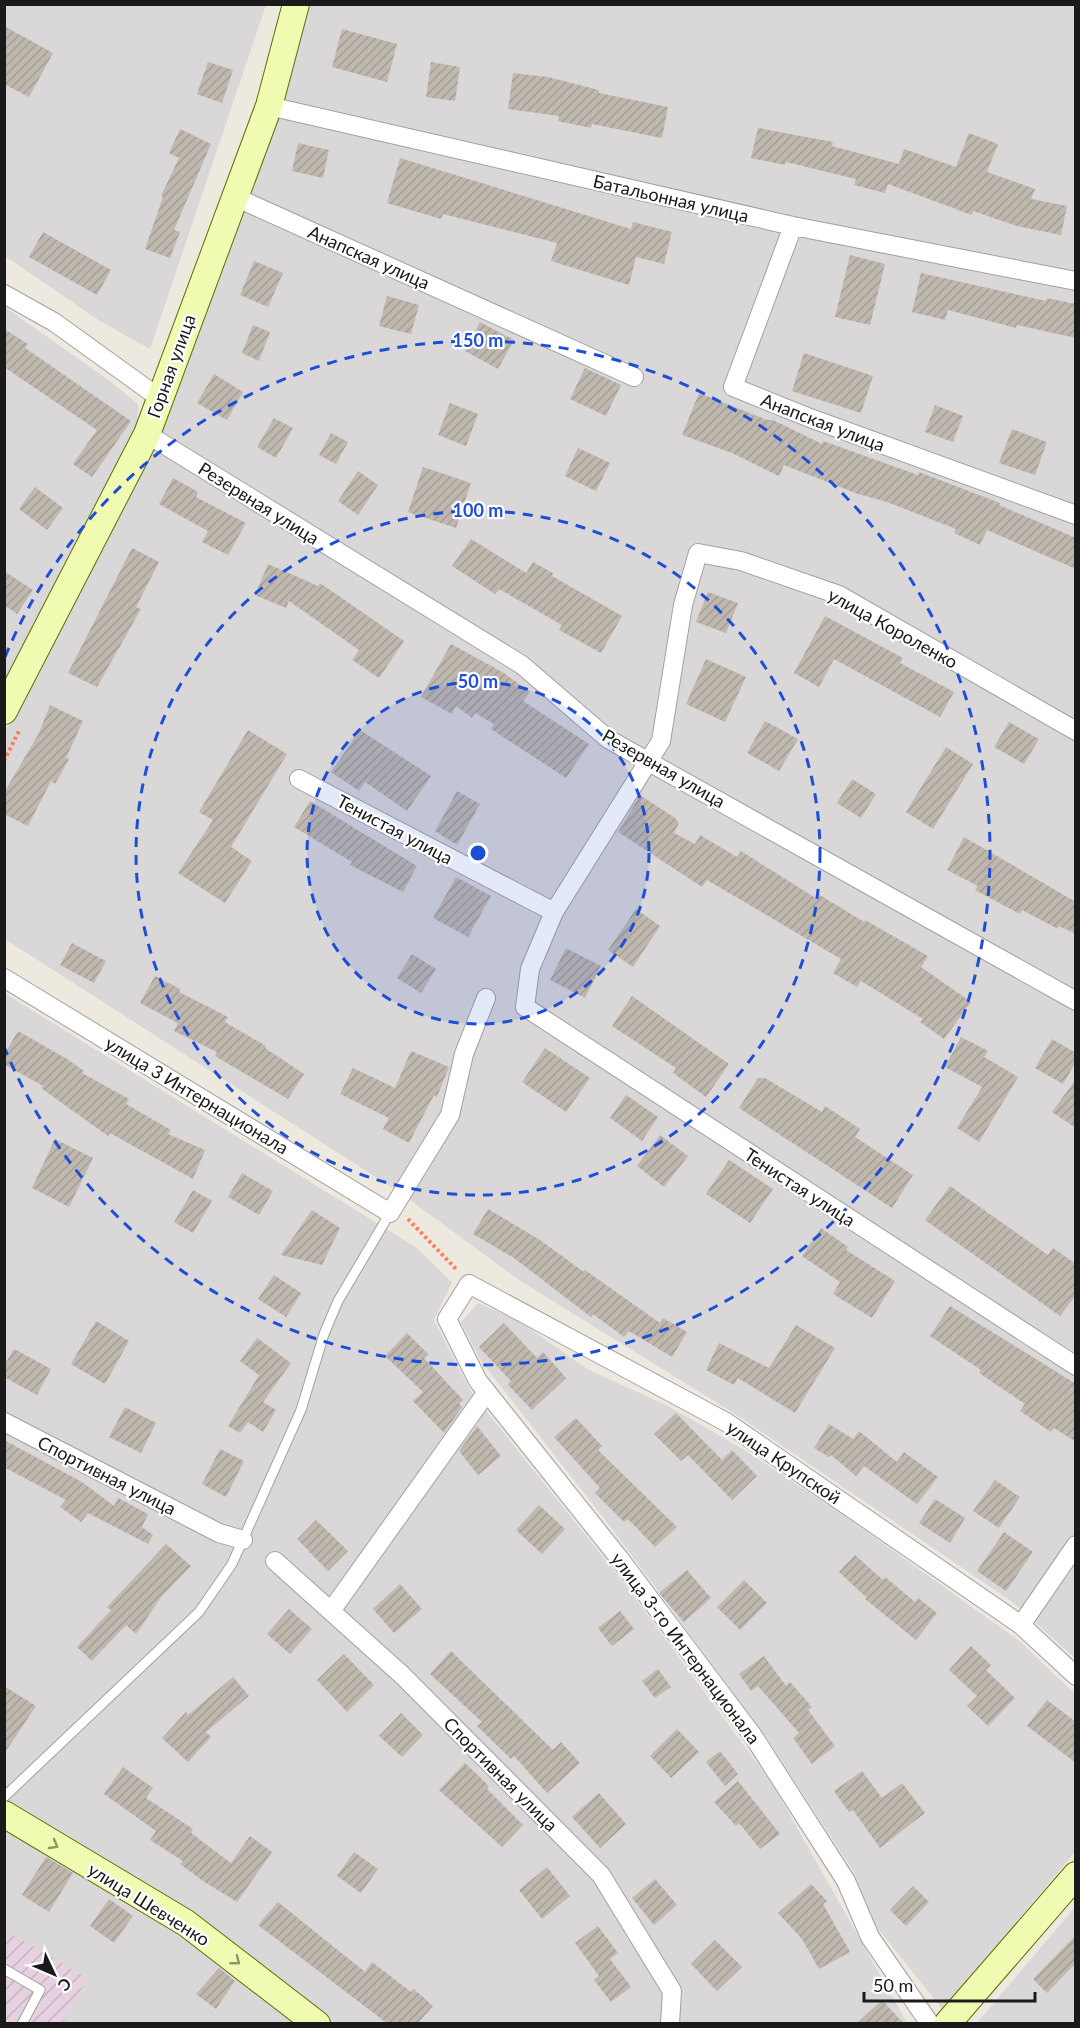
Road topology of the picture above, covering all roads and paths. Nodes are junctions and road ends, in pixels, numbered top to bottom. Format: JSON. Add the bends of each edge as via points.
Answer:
{"nodes":[{"id":1,"x":296,"y":4,"type":"edge"},
{"id":2,"x":269,"y":106,"type":"junction"},
{"id":3,"x":235,"y":197,"type":"junction"},
{"id":4,"x":793,"y":226,"type":"junction"},
{"id":5,"x":1076,"y":281,"type":"edge"},
{"id":6,"x":4,"y":294,"type":"edge"},
{"id":7,"x":634,"y":377,"type":"dead end"},
{"id":8,"x":159,"y":397,"type":"junction"},
{"id":9,"x":147,"y":434,"type":"junction"},
{"id":10,"x":1076,"y":515,"type":"edge"},
{"id":11,"x":4,"y":711,"type":"edge"},
{"id":12,"x":1076,"y":731,"type":"edge"},
{"id":13,"x":648,"y":759,"type":"junction"},
{"id":14,"x":299,"y":779,"type":"dead end"},
{"id":15,"x":554,"y":912,"type":"junction"},
{"id":16,"x":4,"y":978,"type":"edge"},
{"id":17,"x":486,"y":998,"type":"dead end"},
{"id":18,"x":1076,"y":1002,"type":"edge"},
{"id":19,"x":393,"y":1210,"type":"junction"},
{"id":20,"x":469,"y":1284,"type":"junction"},
{"id":21,"x":1076,"y":1366,"type":"edge"},
{"id":22,"x":487,"y":1392,"type":"junction"},
{"id":23,"x":4,"y":1422,"type":"edge"},
{"id":24,"x":243,"y":1540,"type":"junction"},
{"id":25,"x":1076,"y":1545,"type":"edge"},
{"id":26,"x":275,"y":1561,"type":"dead end"},
{"id":27,"x":331,"y":1611,"type":"junction"},
{"id":28,"x":1022,"y":1625,"type":"junction"},
{"id":29,"x":1076,"y":1676,"type":"edge"},
{"id":30,"x":4,"y":1797,"type":"edge"},
{"id":31,"x":4,"y":1814,"type":"edge"},
{"id":32,"x":1076,"y":1875,"type":"edge"},
{"id":33,"x":4,"y":1969,"type":"edge"},
{"id":34,"x":22,"y":2024,"type":"edge"},
{"id":35,"x":317,"y":2024,"type":"edge"},
{"id":36,"x":670,"y":2024,"type":"edge"},
{"id":37,"x":930,"y":2024,"type":"edge"},
{"id":38,"x":947,"y":2024,"type":"edge"}],
"edges":[{"from":1,"to":2,"type":"main road","name":"Горная улица"},
{"from":2,"to":3,"type":"main road","name":"Горная улица"},
{"from":2,"to":4,"type":"street","name":"Батальонная улица"},
{"from":3,"to":7,"type":"street","name":"Анапская улица"},
{"from":3,"to":8,"type":"main road","name":"Горная улица"},
{"from":4,"to":5,"type":"street","name":"Батальонная улица"},
{"from":4,"to":10,"type":"street","name":"Анапская улица","via":[[733,387]]},
{"from":6,"to":8,"type":"street","via":[[54,322]]},
{"from":8,"to":9,"type":"main road","name":"Горная улица"},
{"from":9,"to":11,"type":"main road","name":"Горная улица"},
{"from":9,"to":13,"type":"street","name":"Резервная улица","via":[[522,665],[608,739]]},
{"from":12,"to":13,"type":"street","name":"улица Короленко","via":[[839,595],[741,561],[698,553],[683,605],[662,741]]},
{"from":13,"to":15,"type":"street"},
{"from":13,"to":18,"type":"street","name":"Резервная улица"},
{"from":14,"to":15,"type":"street","name":"Тенистая улица"},
{"from":15,"to":21,"type":"street","name":"Тенистая улица","via":[[530,969],[525,1007]]},
{"from":16,"to":19,"type":"street","name":"улица 3 Интернационала"},
{"from":17,"to":19,"type":"street","via":[[464,1054],[450,1115]]},
{"from":19,"to":20,"type":"path"},
{"from":19,"to":24,"type":"lane","via":[[338,1301],[301,1410]]},
{"from":20,"to":22,"type":"street","name":"улица 3-го Интернационала","via":[[447,1319]]},
{"from":20,"to":28,"type":"street","name":"улица Крупской","via":[[726,1422]]},
{"from":22,"to":27,"type":"street"},
{"from":22,"to":37,"type":"street","name":"улица 3-го Интернационала","via":[[753,1736],[846,1881],[870,1937]]},
{"from":23,"to":24,"type":"street","name":"Спортивная улица","via":[[219,1533]]},
{"from":24,"to":30,"type":"lane","via":[[218,1588],[199,1612]]},
{"from":25,"to":28,"type":"street"},
{"from":26,"to":27,"type":"street","name":"Спортивная улица"},
{"from":27,"to":36,"type":"street","name":"Спортивная улица","via":[[402,1675],[601,1875],[672,1991]]},
{"from":28,"to":29,"type":"street","name":"улица Крупской"},
{"from":31,"to":35,"type":"main road","name":"улица Шевченко","one_way":true,"via":[[186,1923]]},
{"from":32,"to":38,"type":"main road"},
{"from":33,"to":34,"type":"lane","via":[[40,1990]]}]}
